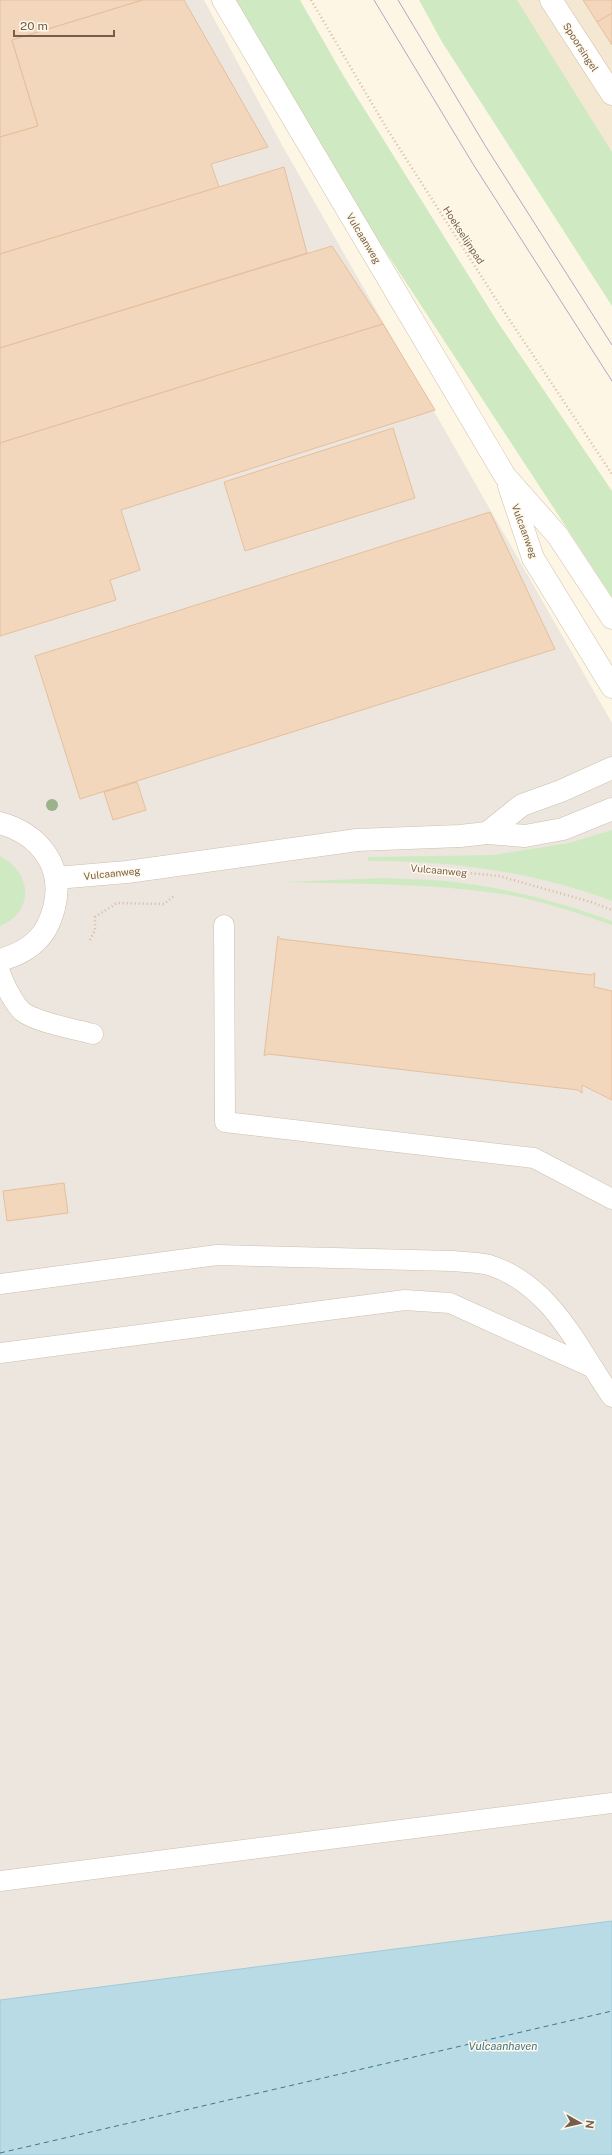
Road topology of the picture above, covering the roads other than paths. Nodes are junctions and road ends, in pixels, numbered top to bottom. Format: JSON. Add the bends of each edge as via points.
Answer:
{"nodes":[{"id":1,"x":223,"y":0,"type":"edge"},
{"id":2,"x":550,"y":0,"type":"edge"},
{"id":3,"x":612,"y":94,"type":"edge"},
{"id":4,"x":505,"y":476,"type":"junction"},
{"id":5,"x":612,"y":618,"type":"edge"},
{"id":6,"x":612,"y":687,"type":"edge"},
{"id":7,"x":612,"y":768,"type":"edge"},
{"id":8,"x":612,"y":809,"type":"edge"},
{"id":9,"x":0,"y":823,"type":"edge"},
{"id":10,"x":487,"y":833,"type":"junction"},
{"id":11,"x":56,"y":878,"type":"junction"},
{"id":12,"x":224,"y":925,"type":"dead end"},
{"id":13,"x":0,"y":960,"type":"edge"},
{"id":14,"x":0,"y":972,"type":"edge"},
{"id":15,"x":93,"y":1034,"type":"dead end"},
{"id":16,"x":612,"y":1199,"type":"edge"},
{"id":17,"x":0,"y":1284,"type":"edge"},
{"id":18,"x":0,"y":1353,"type":"edge"},
{"id":19,"x":592,"y":1367,"type":"junction"},
{"id":20,"x":612,"y":1397,"type":"edge"},
{"id":21,"x":612,"y":1803,"type":"edge"},
{"id":22,"x":0,"y":1881,"type":"edge"}],
"edges":[{"from":1,"to":4,"type":"street","name":"Vulcaanweg"},
{"from":2,"to":3,"type":"street","name":"Spoorsingel"},
{"from":4,"to":5,"type":"street","name":"Vulcaanweg","via":[[558,536]]},
{"from":4,"to":6,"type":"street","name":"Vulcaanweg","via":[[533,558]]},
{"from":7,"to":10,"type":"street","via":[[522,805]]},
{"from":8,"to":10,"type":"street","name":"Vulcaanweg","via":[[563,829],[524,836]]},
{"from":9,"to":11,"type":"street","via":[[30,836],[42,848]]},
{"from":10,"to":11,"type":"street","name":"Vulcaanweg","via":[[357,840],[127,872]]},
{"from":11,"to":13,"type":"street","via":[[57,897],[51,920],[38,940],[18,954]]},
{"from":12,"to":16,"type":"lane","via":[[225,1122],[534,1158]]},
{"from":14,"to":15,"type":"lane","via":[[22,1012]]},
{"from":17,"to":19,"type":"lane","via":[[217,1255],[452,1261],[489,1265],[527,1283],[560,1317]]},
{"from":18,"to":19,"type":"lane","via":[[405,1300],[450,1303]]},
{"from":19,"to":20,"type":"lane"},
{"from":21,"to":22,"type":"lane"}]}
